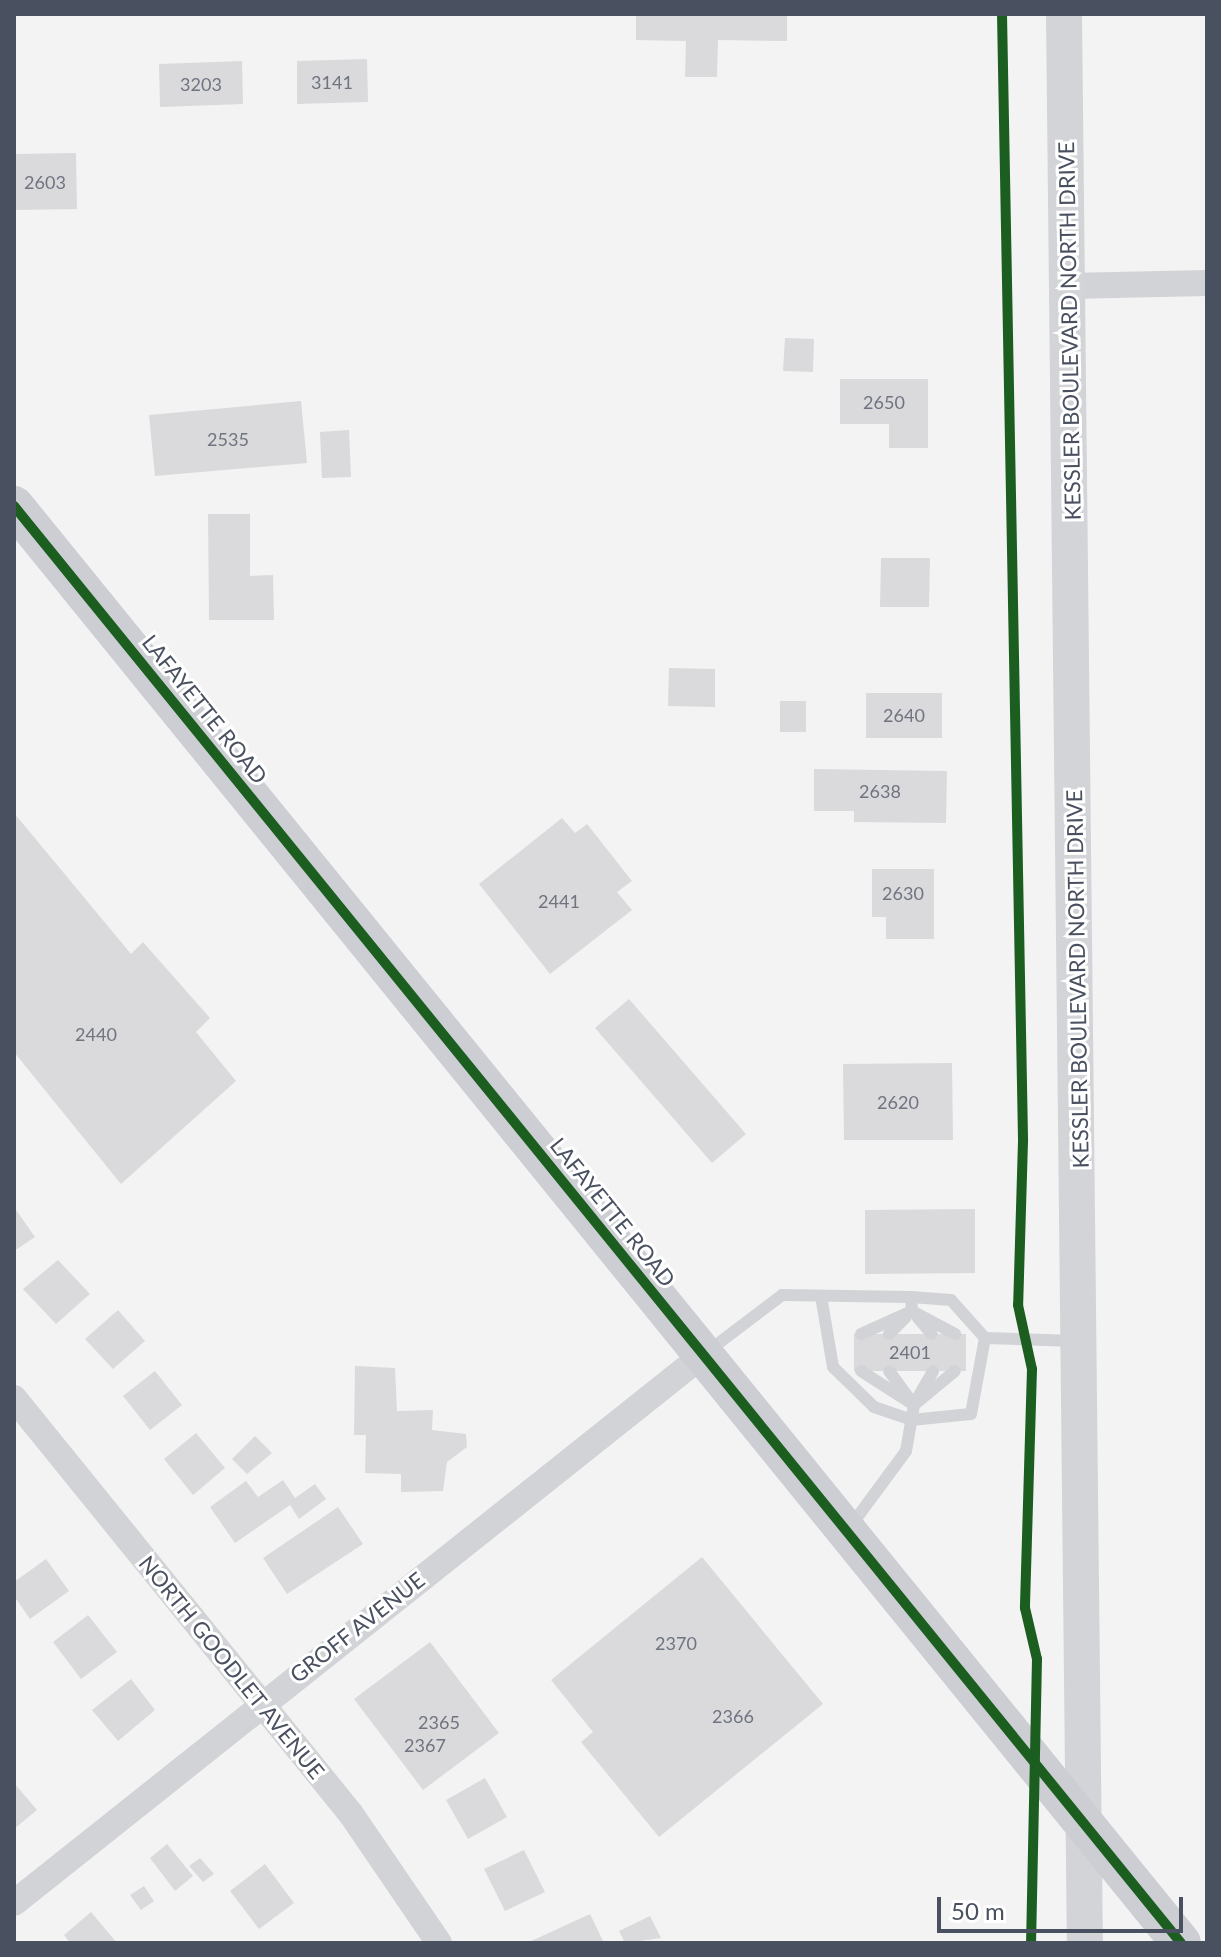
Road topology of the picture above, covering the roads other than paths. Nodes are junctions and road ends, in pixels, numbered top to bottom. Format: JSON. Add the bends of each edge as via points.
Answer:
{"nodes":[{"id":1,"x":1064,"y":14,"type":"edge"},
{"id":2,"x":1207,"y":283,"type":"edge"},
{"id":3,"x":1068,"y":286,"type":"junction"},
{"id":4,"x":14,"y":506,"type":"edge"},
{"id":5,"x":821,"y":1296,"type":"junction"},
{"id":6,"x":911,"y":1297,"type":"junction"},
{"id":7,"x":912,"y":1311,"type":"junction"},
{"id":8,"x":861,"y":1334,"type":"dead end"},
{"id":9,"x":889,"y":1334,"type":"dead end"},
{"id":10,"x":932,"y":1334,"type":"dead end"},
{"id":11,"x":955,"y":1334,"type":"dead end"},
{"id":12,"x":985,"y":1338,"type":"junction"},
{"id":13,"x":1082,"y":1341,"type":"junction"},
{"id":14,"x":703,"y":1355,"type":"junction"},
{"id":15,"x":861,"y":1371,"type":"dead end"},
{"id":16,"x":889,"y":1371,"type":"dead end"},
{"id":17,"x":933,"y":1371,"type":"dead end"},
{"id":18,"x":955,"y":1371,"type":"dead end"},
{"id":19,"x":14,"y":1398,"type":"edge"},
{"id":20,"x":914,"y":1405,"type":"junction"},
{"id":21,"x":911,"y":1420,"type":"junction"},
{"id":22,"x":846,"y":1532,"type":"junction"},
{"id":23,"x":261,"y":1702,"type":"junction"},
{"id":24,"x":1089,"y":1829,"type":"junction"},
{"id":25,"x":14,"y":1903,"type":"edge"},
{"id":26,"x":439,"y":1943,"type":"edge"},
{"id":27,"x":1085,"y":1943,"type":"edge"},
{"id":28,"x":1181,"y":1943,"type":"edge"}],
"edges":[{"from":1,"to":3,"type":"main road","name":"KESSLER BOULEVARD NORTH DRIVE"},
{"from":2,"to":3,"type":"street"},
{"from":3,"to":13,"type":"main road","name":"KESSLER BOULEVARD NORTH DRIVE"},
{"from":4,"to":14,"type":"main road","name":"LAFAYETTE ROAD"},
{"from":5,"to":6,"type":"lane"},
{"from":5,"to":14,"type":"lane","via":[[782,1295]]},
{"from":5,"to":21,"type":"lane","via":[[833,1367],[874,1407]]},
{"from":6,"to":7,"type":"lane"},
{"from":6,"to":12,"type":"lane","via":[[951,1300]]},
{"from":7,"to":8,"type":"lane"},
{"from":7,"to":9,"type":"lane"},
{"from":7,"to":10,"type":"lane"},
{"from":7,"to":11,"type":"lane"},
{"from":12,"to":13,"type":"lane"},
{"from":12,"to":21,"type":"lane","via":[[971,1414]]},
{"from":13,"to":24,"type":"main road","name":"KESSLER BOULEVARD NORTH DRIVE"},
{"from":14,"to":22,"type":"main road","name":"LAFAYETTE ROAD"},
{"from":14,"to":23,"type":"street","name":"GROFF AVENUE"},
{"from":15,"to":20,"type":"lane"},
{"from":16,"to":20,"type":"lane"},
{"from":17,"to":20,"type":"lane"},
{"from":18,"to":20,"type":"lane"},
{"from":19,"to":23,"type":"street","name":"NORTH GOODLET AVENUE"},
{"from":20,"to":21,"type":"lane"},
{"from":21,"to":22,"type":"lane","via":[[906,1451]]},
{"from":22,"to":24,"type":"main road","name":"LAFAYETTE ROAD"},
{"from":23,"to":25,"type":"street","name":"GROFF AVENUE"},
{"from":23,"to":26,"type":"street","name":"NORTH GOODLET AVENUE","via":[[379,1852]]},
{"from":24,"to":27,"type":"main road","name":"KESSLER BOULEVARD NORTH DRIVE"},
{"from":24,"to":28,"type":"main road","name":"LAFAYETTE ROAD"}]}
